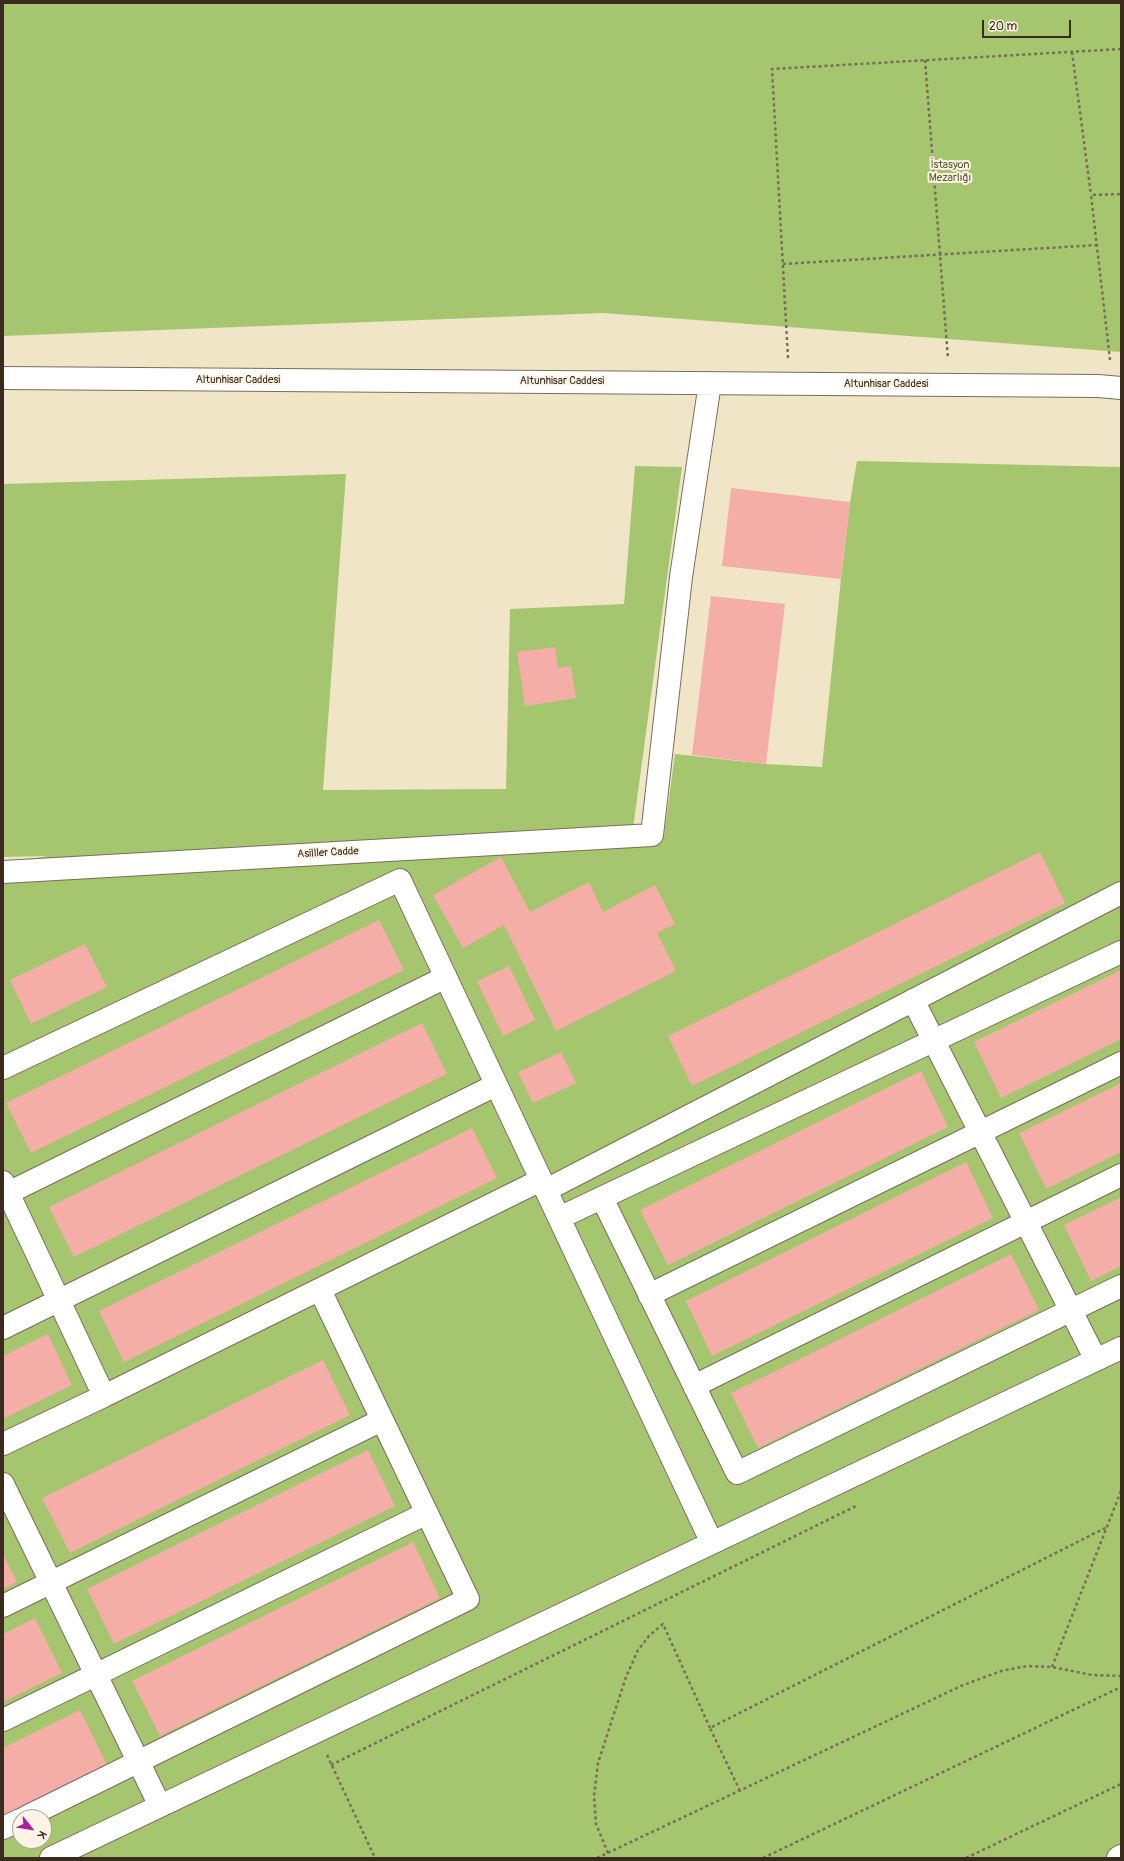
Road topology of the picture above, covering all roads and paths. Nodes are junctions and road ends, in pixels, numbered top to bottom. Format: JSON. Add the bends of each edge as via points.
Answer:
{"nodes":[{"id":1,"x":1121,"y":49,"type":"edge"},
{"id":2,"x":1072,"y":52,"type":"junction"},
{"id":3,"x":925,"y":60,"type":"junction"},
{"id":4,"x":1121,"y":194,"type":"edge"},
{"id":5,"x":1091,"y":195,"type":"junction"},
{"id":6,"x":1097,"y":245,"type":"junction"},
{"id":7,"x":940,"y":255,"type":"junction"},
{"id":8,"x":783,"y":264,"type":"junction"},
{"id":9,"x":3,"y":378,"type":"edge"},
{"id":10,"x":710,"y":383,"type":"junction"},
{"id":11,"x":790,"y":384,"type":"junction"},
{"id":12,"x":950,"y":385,"type":"junction"},
{"id":13,"x":1117,"y":388,"type":"edge"},
{"id":14,"x":3,"y":872,"type":"edge"},
{"id":15,"x":1121,"y":892,"type":"edge"},
{"id":16,"x":1121,"y":952,"type":"edge"},
{"id":17,"x":446,"y":977,"type":"junction"},
{"id":18,"x":913,"y":1000,"type":"junction"},
{"id":19,"x":934,"y":1041,"type":"junction"},
{"id":20,"x":1121,"y":1063,"type":"edge"},
{"id":21,"x":3,"y":1068,"type":"edge"},
{"id":22,"x":496,"y":1085,"type":"junction"},
{"id":23,"x":980,"y":1132,"type":"junction"},
{"id":24,"x":1121,"y":1175,"type":"edge"},
{"id":25,"x":544,"y":1185,"type":"junction"},
{"id":26,"x":6,"y":1188,"type":"edge"},
{"id":27,"x":602,"y":1198,"type":"junction"},
{"id":28,"x":559,"y":1218,"type":"junction"},
{"id":29,"x":1026,"y":1222,"type":"junction"},
{"id":30,"x":1121,"y":1286,"type":"edge"},
{"id":31,"x":320,"y":1290,"type":"junction"},
{"id":32,"x":649,"y":1295,"type":"junction"},
{"id":33,"x":59,"y":1300,"type":"junction"},
{"id":34,"x":1071,"y":1310,"type":"junction"},
{"id":35,"x":3,"y":1328,"type":"edge"},
{"id":36,"x":1121,"y":1348,"type":"edge"},
{"id":37,"x":1096,"y":1360,"type":"junction"},
{"id":38,"x":694,"y":1386,"type":"junction"},
{"id":39,"x":104,"y":1396,"type":"junction"},
{"id":40,"x":382,"y":1420,"type":"junction"},
{"id":41,"x":3,"y":1444,"type":"edge"},
{"id":42,"x":3,"y":1484,"type":"edge"},
{"id":43,"x":1121,"y":1492,"type":"edge"},
{"id":44,"x":860,"y":1504,"type":"dead end"},
{"id":45,"x":427,"y":1513,"type":"junction"},
{"id":46,"x":1107,"y":1527,"type":"junction"},
{"id":47,"x":712,"y":1543,"type":"junction"},
{"id":48,"x":50,"y":1582,"type":"junction"},
{"id":49,"x":3,"y":1606,"type":"edge"},
{"id":50,"x":1052,"y":1667,"type":"junction"},
{"id":51,"x":96,"y":1675,"type":"junction"},
{"id":52,"x":1121,"y":1676,"type":"edge"},
{"id":53,"x":1121,"y":1687,"type":"edge"},
{"id":54,"x":3,"y":1720,"type":"edge"},
{"id":55,"x":710,"y":1728,"type":"junction"},
{"id":56,"x":316,"y":1732,"type":"junction"},
{"id":57,"x":138,"y":1762,"type":"junction"},
{"id":58,"x":331,"y":1765,"type":"junction"},
{"id":59,"x":1121,"y":1784,"type":"edge"},
{"id":60,"x":740,"y":1792,"type":"junction"},
{"id":61,"x":160,"y":1806,"type":"junction"},
{"id":62,"x":42,"y":1809,"type":"edge"},
{"id":63,"x":608,"y":1853,"type":"junction"},
{"id":64,"x":1121,"y":1856,"type":"edge"},
{"id":65,"x":51,"y":1858,"type":"edge"},
{"id":66,"x":374,"y":1858,"type":"edge"},
{"id":67,"x":597,"y":1858,"type":"edge"},
{"id":68,"x":763,"y":1858,"type":"edge"},
{"id":69,"x":966,"y":1858,"type":"edge"},
{"id":70,"x":1118,"y":1858,"type":"edge"}],
"edges":[{"from":1,"to":2,"type":"path"},
{"from":2,"to":3,"type":"path"},
{"from":2,"to":5,"type":"path"},
{"from":3,"to":7,"type":"path"},
{"from":3,"to":8,"type":"path","via":[[772,69]]},
{"from":4,"to":5,"type":"path"},
{"from":5,"to":6,"type":"path"},
{"from":6,"to":7,"type":"path"},
{"from":6,"to":13,"type":"path"},
{"from":7,"to":8,"type":"path"},
{"from":7,"to":12,"type":"path"},
{"from":8,"to":11,"type":"path"},
{"from":9,"to":10,"type":"street","name":"Altunhisar Caddesi"},
{"from":10,"to":11,"type":"street","name":"Altunhisar Caddesi"},
{"from":10,"to":14,"type":"street","name":"Asilller Cadde","via":[[682,577],[652,835]]},
{"from":11,"to":12,"type":"street","name":"Altunhisar Caddesi"},
{"from":12,"to":13,"type":"street","name":"Altunhisar Caddesi"},
{"from":15,"to":18,"type":"street"},
{"from":16,"to":19,"type":"street"},
{"from":17,"to":21,"type":"street","via":[[400,880]]},
{"from":17,"to":22,"type":"street"},
{"from":17,"to":26,"type":"street"},
{"from":18,"to":19,"type":"street"},
{"from":18,"to":25,"type":"street"},
{"from":19,"to":23,"type":"street"},
{"from":19,"to":27,"type":"street"},
{"from":20,"to":23,"type":"street"},
{"from":22,"to":25,"type":"street"},
{"from":22,"to":33,"type":"street"},
{"from":23,"to":29,"type":"street"},
{"from":23,"to":32,"type":"street"},
{"from":24,"to":29,"type":"street"},
{"from":25,"to":28,"type":"street"},
{"from":25,"to":31,"type":"street"},
{"from":26,"to":33,"type":"street"},
{"from":27,"to":28,"type":"street"},
{"from":27,"to":32,"type":"street"},
{"from":28,"to":47,"type":"street"},
{"from":29,"to":34,"type":"street"},
{"from":29,"to":38,"type":"street"},
{"from":30,"to":34,"type":"street"},
{"from":31,"to":39,"type":"street"},
{"from":31,"to":40,"type":"street"},
{"from":32,"to":38,"type":"street"},
{"from":33,"to":35,"type":"street"},
{"from":33,"to":39,"type":"street"},
{"from":34,"to":37,"type":"street"},
{"from":34,"to":38,"type":"street","via":[[737,1473]]},
{"from":36,"to":37,"type":"street"},
{"from":37,"to":47,"type":"street"},
{"from":39,"to":41,"type":"street"},
{"from":40,"to":45,"type":"street"},
{"from":40,"to":48,"type":"street"},
{"from":42,"to":48,"type":"street"},
{"from":43,"to":46,"type":"path"},
{"from":44,"to":58,"type":"path"},
{"from":45,"to":51,"type":"street"},
{"from":45,"to":57,"type":"street","via":[[468,1599]]},
{"from":46,"to":50,"type":"path"},
{"from":46,"to":55,"type":"path"},
{"from":47,"to":56,"type":"street"},
{"from":48,"to":49,"type":"street"},
{"from":48,"to":51,"type":"street"},
{"from":50,"to":52,"type":"path","via":[[1092,1675]]},
{"from":50,"to":60,"type":"path","via":[[1027,1666],[1001,1671],[961,1686]]},
{"from":51,"to":54,"type":"street"},
{"from":51,"to":57,"type":"street"},
{"from":53,"to":68,"type":"path"},
{"from":55,"to":60,"type":"path"},
{"from":55,"to":63,"type":"path","via":[[663,1624],[638,1650],[626,1677],[598,1763],[594,1796],[596,1824]]},
{"from":56,"to":58,"type":"path"},
{"from":56,"to":61,"type":"street"},
{"from":57,"to":61,"type":"street"},
{"from":57,"to":62,"type":"street"},
{"from":58,"to":66,"type":"path"},
{"from":59,"to":69,"type":"path"},
{"from":60,"to":63,"type":"path"},
{"from":61,"to":65,"type":"street"},
{"from":63,"to":67,"type":"path"},
{"from":64,"to":70,"type":"street"}]}
